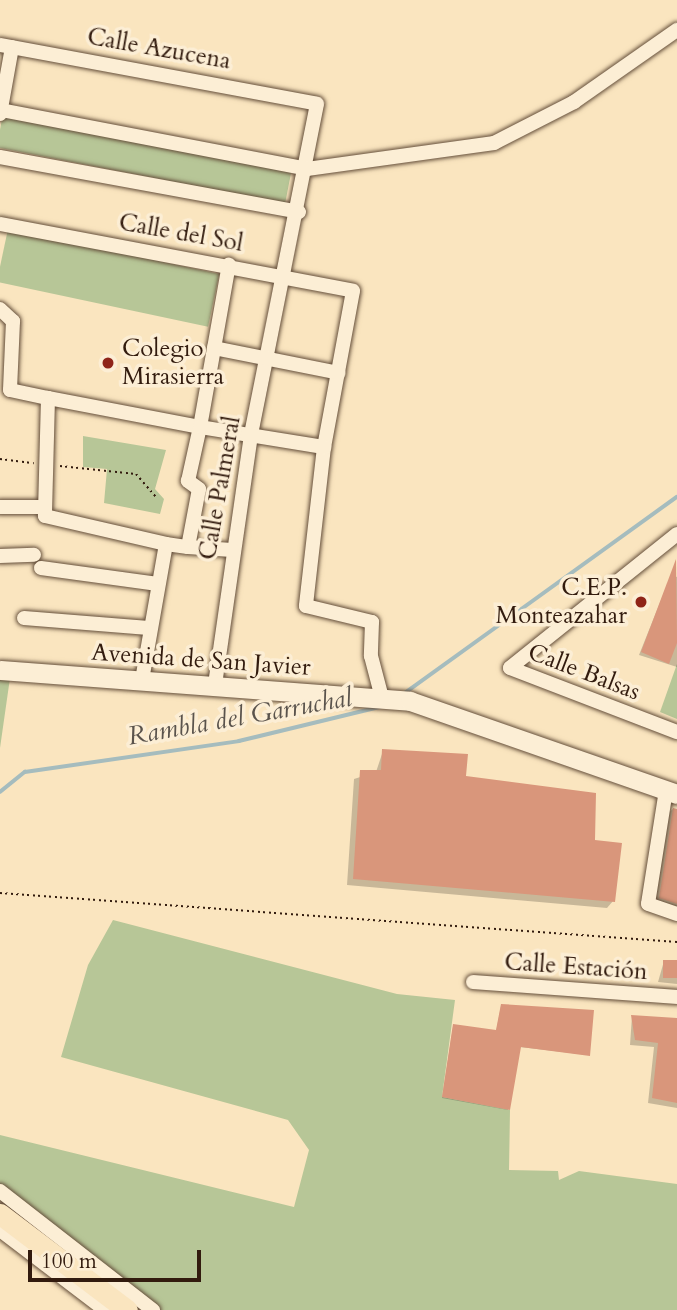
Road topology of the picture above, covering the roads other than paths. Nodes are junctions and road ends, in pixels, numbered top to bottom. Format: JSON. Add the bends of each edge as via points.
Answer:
{"nodes":[{"id":1,"x":677,"y":30,"type":"edge"},
{"id":2,"x":6,"y":46,"type":"edge"},
{"id":3,"x":309,"y":99,"type":"joint"},
{"id":4,"x":0,"y":112,"type":"edge"},
{"id":5,"x":0,"y":157,"type":"edge"},
{"id":6,"x":307,"y":169,"type":"junction"},
{"id":7,"x":299,"y":212,"type":"junction"},
{"id":8,"x":0,"y":224,"type":"edge"},
{"id":9,"x":229,"y":265,"type":"junction"},
{"id":10,"x":284,"y":275,"type":"junction"},
{"id":11,"x":0,"y":309,"type":"edge"},
{"id":12,"x":214,"y":348,"type":"junction"},
{"id":13,"x":269,"y":358,"type":"junction"},
{"id":14,"x":339,"y":373,"type":"junction"},
{"id":15,"x":48,"y":398,"type":"junction"},
{"id":16,"x":200,"y":426,"type":"junction"},
{"id":17,"x":251,"y":435,"type":"junction"},
{"id":18,"x":324,"y":447,"type":"junction"},
{"id":19,"x":0,"y":507,"type":"edge"},
{"id":20,"x":45,"y":512,"type":"junction"},
{"id":21,"x":673,"y":536,"type":"edge"},
{"id":22,"x":166,"y":544,"type":"junction"},
{"id":23,"x":188,"y":547,"type":"junction"},
{"id":24,"x":232,"y":551,"type":"junction"},
{"id":25,"x":0,"y":556,"type":"edge"},
{"id":26,"x":158,"y":584,"type":"junction"},
{"id":27,"x":24,"y":618,"type":"dead end"},
{"id":28,"x":149,"y":628,"type":"junction"},
{"id":29,"x":0,"y":670,"type":"edge"},
{"id":30,"x":142,"y":680,"type":"junction"},
{"id":31,"x":215,"y":684,"type":"junction"},
{"id":32,"x":382,"y":698,"type":"junction"},
{"id":33,"x":677,"y":732,"type":"edge"},
{"id":34,"x":671,"y":792,"type":"edge"},
{"id":35,"x":677,"y":914,"type":"edge"},
{"id":36,"x":473,"y":982,"type":"dead end"},
{"id":37,"x":677,"y":997,"type":"edge"},
{"id":38,"x":0,"y":1191,"type":"edge"},
{"id":39,"x":0,"y":1214,"type":"edge"},
{"id":40,"x":0,"y":1230,"type":"edge"},
{"id":41,"x":105,"y":1310,"type":"edge"},
{"id":42,"x":127,"y":1310,"type":"edge"},
{"id":43,"x":153,"y":1310,"type":"edge"}],
"edges":[{"from":1,"to":6,"type":"street","via":[[574,102],[494,143]]},
{"from":2,"to":3,"type":"street","name":"Calle Azucena"},
{"from":2,"to":4,"type":"street"},
{"from":3,"to":6,"type":"street","name":"Calle Palmeral","via":[[317,109]]},
{"from":4,"to":6,"type":"street"},
{"from":5,"to":7,"type":"street"},
{"from":6,"to":7,"type":"street","name":"Calle Palmeral"},
{"from":7,"to":10,"type":"street","name":"Calle Palmeral"},
{"from":8,"to":9,"type":"street","name":"Calle del Sol"},
{"from":9,"to":10,"type":"street","name":"Calle del Sol"},
{"from":9,"to":12,"type":"street"},
{"from":10,"to":13,"type":"street","name":"Calle Palmeral"},
{"from":10,"to":14,"type":"street","name":"Calle del Sol","via":[[353,291]]},
{"from":11,"to":15,"type":"street","via":[[13,321],[10,390]]},
{"from":12,"to":13,"type":"street"},
{"from":12,"to":16,"type":"street"},
{"from":13,"to":14,"type":"street"},
{"from":13,"to":17,"type":"street","name":"Calle Palmeral"},
{"from":14,"to":18,"type":"street"},
{"from":15,"to":16,"type":"street"},
{"from":15,"to":20,"type":"street"},
{"from":16,"to":17,"type":"street"},
{"from":16,"to":23,"type":"street","via":[[188,481],[199,489]]},
{"from":17,"to":18,"type":"street"},
{"from":17,"to":24,"type":"street","name":"Calle Palmeral"},
{"from":18,"to":32,"type":"street","via":[[306,606],[372,622],[371,656]]},
{"from":19,"to":20,"type":"street"},
{"from":20,"to":22,"type":"street"},
{"from":21,"to":33,"type":"street","name":"Calle Balsas","via":[[510,668]]},
{"from":22,"to":23,"type":"street"},
{"from":22,"to":26,"type":"street"},
{"from":23,"to":24,"type":"street"},
{"from":24,"to":31,"type":"street","name":"Calle Palmeral"},
{"from":25,"to":26,"type":"street"},
{"from":26,"to":28,"type":"street"},
{"from":27,"to":28,"type":"street"},
{"from":28,"to":30,"type":"street"},
{"from":29,"to":30,"type":"main road","name":"Avenida de San Javier"},
{"from":30,"to":31,"type":"main road","name":"Avenida de San Javier"},
{"from":31,"to":32,"type":"main road","name":"Avenida de San Javier"},
{"from":32,"to":34,"type":"main road","name":"Avenida de San Javier","via":[[466,716]]},
{"from":34,"to":35,"type":"street","via":[[648,904]]},
{"from":36,"to":37,"type":"street","name":"Calle Estación"},
{"from":38,"to":43,"type":"street"},
{"from":39,"to":42,"type":"main road"},
{"from":40,"to":41,"type":"street"}]}
